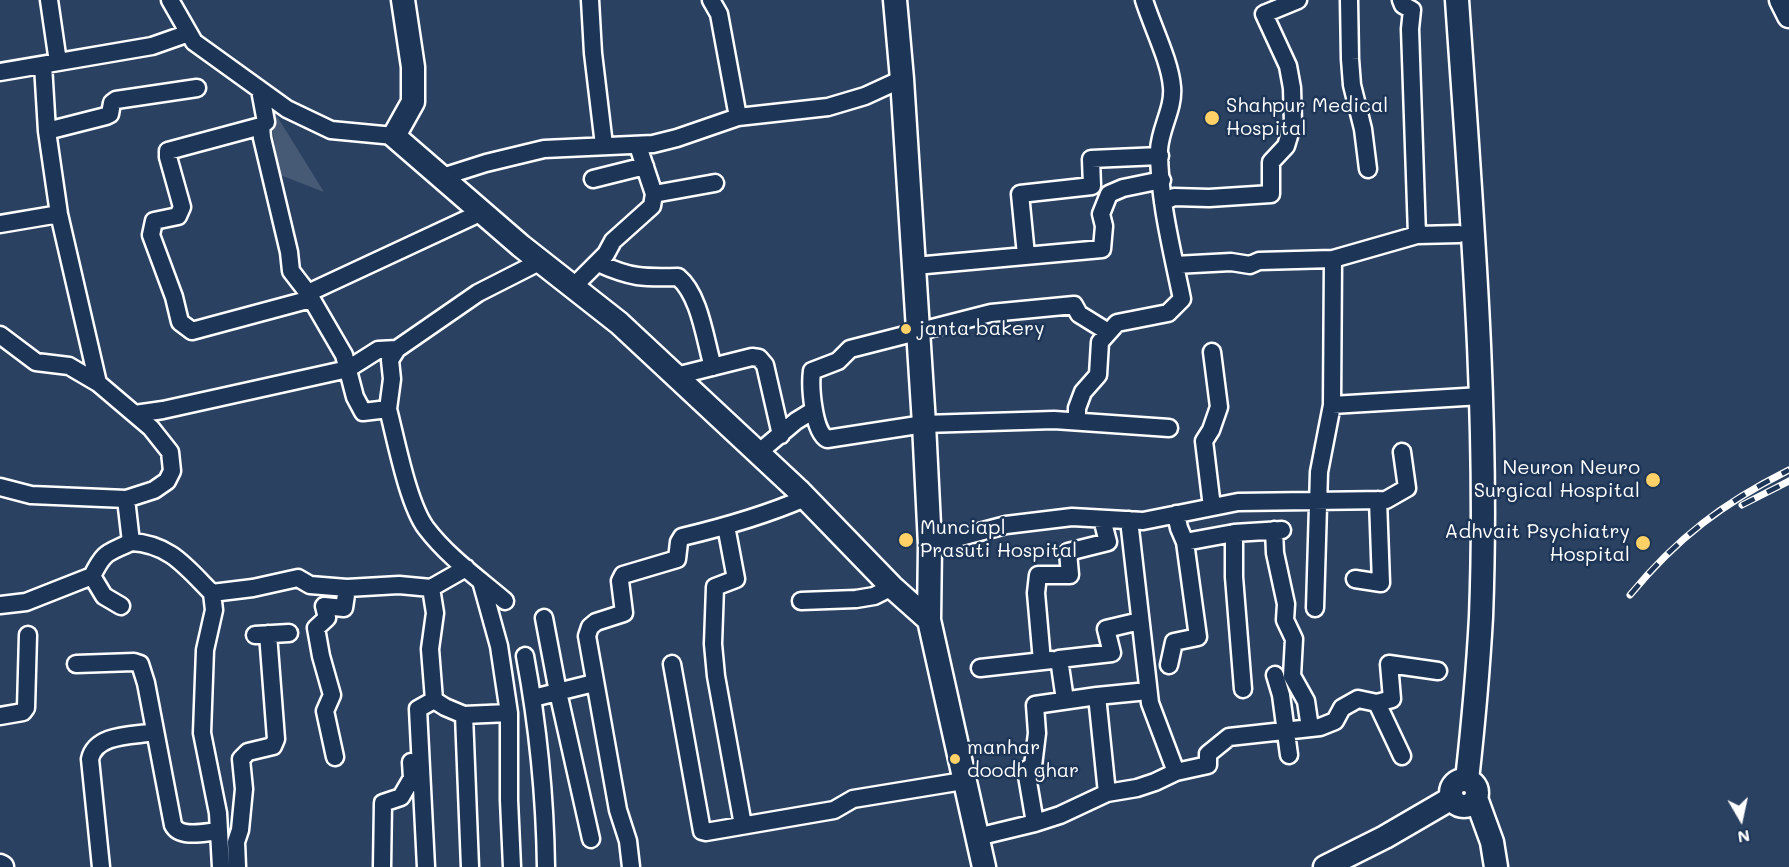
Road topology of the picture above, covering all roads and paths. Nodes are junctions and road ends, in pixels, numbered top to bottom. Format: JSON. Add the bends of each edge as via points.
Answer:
{"nodes":[{"id":1,"x":49,"y":0,"type":"edge"},
{"id":2,"x":170,"y":0,"type":"edge"},
{"id":3,"x":404,"y":0,"type":"edge"},
{"id":4,"x":590,"y":0,"type":"edge"},
{"id":5,"x":711,"y":0,"type":"edge"},
{"id":6,"x":894,"y":0,"type":"edge"},
{"id":7,"x":1144,"y":0,"type":"edge"},
{"id":8,"x":1349,"y":0,"type":"edge"},
{"id":9,"x":1401,"y":0,"type":"edge"},
{"id":10,"x":1457,"y":0,"type":"edge"},
{"id":11,"x":1781,"y":0,"type":"edge"},
{"id":12,"x":1294,"y":1,"type":"edge"},
{"id":13,"x":1789,"y":16,"type":"edge"},
{"id":14,"x":189,"y":33,"type":"junction"},
{"id":15,"x":51,"y":63,"type":"junction"},
{"id":16,"x":0,"y":72,"type":"edge"},
{"id":17,"x":902,"y":79,"type":"junction"},
{"id":18,"x":197,"y":88,"type":"dead end"},
{"id":19,"x":261,"y":90,"type":"junction"},
{"id":20,"x":738,"y":117,"type":"junction"},
{"id":21,"x":261,"y":126,"type":"junction"},
{"id":22,"x":47,"y":131,"type":"junction"},
{"id":23,"x":394,"y":136,"type":"junction"},
{"id":24,"x":604,"y":145,"type":"junction"},
{"id":25,"x":638,"y":146,"type":"junction"},
{"id":26,"x":1160,"y":156,"type":"junction"},
{"id":27,"x":645,"y":166,"type":"junction"},
{"id":28,"x":1368,"y":169,"type":"dead end"},
{"id":29,"x":442,"y":177,"type":"junction"},
{"id":30,"x":593,"y":179,"type":"dead end"},
{"id":31,"x":1162,"y":180,"type":"junction"},
{"id":32,"x":715,"y":183,"type":"dead end"},
{"id":33,"x":654,"y":194,"type":"junction"},
{"id":34,"x":1163,"y":202,"type":"junction"},
{"id":35,"x":482,"y":212,"type":"junction"},
{"id":36,"x":59,"y":214,"type":"junction"},
{"id":37,"x":0,"y":224,"type":"edge"},
{"id":38,"x":1459,"y":234,"type":"dead end"},
{"id":39,"x":1418,"y":235,"type":"junction"},
{"id":40,"x":1026,"y":255,"type":"junction"},
{"id":41,"x":1333,"y":259,"type":"junction"},
{"id":42,"x":541,"y":261,"type":"junction"},
{"id":43,"x":598,"y":263,"type":"junction"},
{"id":44,"x":1175,"y":265,"type":"junction"},
{"id":45,"x":915,"y":266,"type":"junction"},
{"id":46,"x":573,"y":287,"type":"junction"},
{"id":47,"x":309,"y":296,"type":"junction"},
{"id":48,"x":1108,"y":332,"type":"junction"},
{"id":49,"x":918,"y":333,"type":"junction"},
{"id":50,"x":0,"y":335,"type":"edge"},
{"id":51,"x":397,"y":349,"type":"junction"},
{"id":52,"x":1212,"y":352,"type":"dead end"},
{"id":53,"x":713,"y":367,"type":"junction"},
{"id":54,"x":348,"y":369,"type":"junction"},
{"id":55,"x":675,"y":376,"type":"junction"},
{"id":56,"x":98,"y":383,"type":"junction"},
{"id":57,"x":1481,"y":396,"type":"junction"},
{"id":58,"x":1332,"y":405,"type":"junction"},
{"id":59,"x":388,"y":409,"type":"junction"},
{"id":60,"x":814,"y":410,"type":"junction"},
{"id":61,"x":135,"y":414,"type":"junction"},
{"id":62,"x":1077,"y":421,"type":"junction"},
{"id":63,"x":924,"y":424,"type":"junction"},
{"id":64,"x":1169,"y":428,"type":"dead end"},
{"id":65,"x":781,"y":435,"type":"junction"},
{"id":66,"x":1402,"y":452,"type":"dead end"},
{"id":67,"x":758,"y":453,"type":"junction"},
{"id":68,"x":0,"y":488,"type":"edge"},
{"id":69,"x":805,"y":498,"type":"junction"},
{"id":70,"x":126,"y":499,"type":"junction"},
{"id":71,"x":1319,"y":500,"type":"junction"},
{"id":72,"x":1378,"y":500,"type":"junction"},
{"id":73,"x":1212,"y":507,"type":"junction"},
{"id":74,"x":1176,"y":514,"type":"junction"},
{"id":75,"x":1102,"y":519,"type":"junction"},
{"id":76,"x":1129,"y":520,"type":"junction"},
{"id":77,"x":726,"y":526,"type":"junction"},
{"id":78,"x":1234,"y":533,"type":"junction"},
{"id":79,"x":132,"y":542,"type":"junction"},
{"id":80,"x":1185,"y":542,"type":"junction"},
{"id":81,"x":930,"y":545,"type":"junction"},
{"id":82,"x":466,"y":568,"type":"junction"},
{"id":83,"x":92,"y":576,"type":"junction"},
{"id":84,"x":1354,"y":579,"type":"dead end"},
{"id":85,"x":481,"y":581,"type":"junction"},
{"id":86,"x":892,"y":587,"type":"junction"},
{"id":87,"x":347,"y":588,"type":"junction"},
{"id":88,"x":431,"y":588,"type":"junction"},
{"id":89,"x":212,"y":593,"type":"junction"},
{"id":90,"x":505,"y":601,"type":"dead end"},
{"id":91,"x":801,"y":601,"type":"dead end"},
{"id":92,"x":0,"y":605,"type":"edge"},
{"id":93,"x":121,"y":606,"type":"dead end"},
{"id":94,"x":1315,"y":608,"type":"dead end"},
{"id":95,"x":544,"y":618,"type":"dead end"},
{"id":96,"x":929,"y":620,"type":"junction"},
{"id":97,"x":1140,"y":621,"type":"junction"},
{"id":98,"x":289,"y":633,"type":"dead end"},
{"id":99,"x":28,"y":634,"type":"dead end"},
{"id":100,"x":525,"y":656,"type":"dead end"},
{"id":101,"x":1059,"y":659,"type":"junction"},
{"id":102,"x":1042,"y":661,"type":"junction"},
{"id":103,"x":76,"y":664,"type":"dead end"},
{"id":104,"x":672,"y":664,"type":"dead end"},
{"id":105,"x":1169,"y":665,"type":"dead end"},
{"id":106,"x":980,"y":668,"type":"dead end"},
{"id":107,"x":1438,"y":671,"type":"dead end"},
{"id":108,"x":1275,"y":675,"type":"dead end"},
{"id":109,"x":594,"y":683,"type":"junction"},
{"id":110,"x":1243,"y":689,"type":"dead end"},
{"id":111,"x":1148,"y":691,"type":"junction"},
{"id":112,"x":558,"y":692,"type":"junction"},
{"id":113,"x":1097,"y":696,"type":"junction"},
{"id":114,"x":532,"y":698,"type":"junction"},
{"id":115,"x":434,"y":700,"type":"junction"},
{"id":116,"x":1065,"y":700,"type":"junction"},
{"id":117,"x":1377,"y":704,"type":"junction"},
{"id":118,"x":508,"y":713,"type":"junction"},
{"id":119,"x":0,"y":716,"type":"edge"},
{"id":120,"x":464,"y":716,"type":"junction"},
{"id":121,"x":1310,"y":728,"type":"junction"},
{"id":122,"x":1284,"y":731,"type":"junction"},
{"id":123,"x":155,"y":732,"type":"junction"},
{"id":124,"x":420,"y":754,"type":"junction"},
{"id":125,"x":1289,"y":755,"type":"dead end"},
{"id":126,"x":1402,"y":756,"type":"dead end"},
{"id":127,"x":334,"y":757,"type":"dead end"},
{"id":128,"x":1176,"y":772,"type":"junction"},
{"id":129,"x":963,"y":781,"type":"junction"},
{"id":130,"x":1472,"y":789,"type":"junction"},
{"id":131,"x":1107,"y":793,"type":"junction"},
{"id":132,"x":1035,"y":823,"type":"junction"},
{"id":133,"x":742,"y":825,"type":"junction"},
{"id":134,"x":219,"y":831,"type":"junction"},
{"id":135,"x":977,"y":837,"type":"junction"},
{"id":136,"x":591,"y":839,"type":"dead end"},
{"id":137,"x":101,"y":867,"type":"edge"},
{"id":138,"x":221,"y":867,"type":"edge"},
{"id":139,"x":237,"y":867,"type":"edge"},
{"id":140,"x":382,"y":867,"type":"edge"},
{"id":141,"x":426,"y":867,"type":"edge"},
{"id":142,"x":470,"y":867,"type":"edge"},
{"id":143,"x":512,"y":867,"type":"edge"},
{"id":144,"x":546,"y":867,"type":"edge"},
{"id":145,"x":631,"y":867,"type":"edge"},
{"id":146,"x":984,"y":867,"type":"edge"},
{"id":147,"x":1325,"y":867,"type":"edge"},
{"id":148,"x":1496,"y":867,"type":"edge"}],
"edges":[{"from":1,"to":15,"type":"street"},
{"from":2,"to":14,"type":"street"},
{"from":3,"to":23,"type":"street","via":[[413,67],[413,102]]},
{"from":4,"to":24,"type":"street"},
{"from":5,"to":20,"type":"street","via":[[719,14]]},
{"from":6,"to":17,"type":"street"},
{"from":7,"to":26,"type":"street","via":[[1172,88]]},
{"from":8,"to":28,"type":"street","via":[[1352,85]]},
{"from":9,"to":39,"type":"street","via":[[1412,10]]},
{"from":10,"to":57,"type":"street"},
{"from":11,"to":13,"type":"street"},
{"from":12,"to":34,"type":"street","via":[[1264,14],[1288,66],[1292,88],[1293,123],[1286,146],[1271,162],[1271,194],[1174,197]]},
{"from":14,"to":15,"type":"street","via":[[152,46]]},
{"from":14,"to":19,"type":"street","via":[[194,42]]},
{"from":15,"to":16,"type":"street"},
{"from":15,"to":22,"type":"street"},
{"from":17,"to":20,"type":"street","via":[[828,107]]},
{"from":17,"to":45,"type":"street"},
{"from":18,"to":22,"type":"street","via":[[116,100],[106,117]]},
{"from":19,"to":21,"type":"street","via":[[266,122]]},
{"from":19,"to":23,"type":"street","via":[[287,109],[331,130]]},
{"from":20,"to":25,"type":"street","via":[[677,138]]},
{"from":21,"to":47,"type":"street","via":[[291,271]]},
{"from":21,"to":47,"type":"street","via":[[168,151],[182,207],[178,216],[154,221],[151,235],[180,322],[192,331]]},
{"from":22,"to":36,"type":"street"},
{"from":23,"to":29,"type":"street"},
{"from":24,"to":25,"type":"street"},
{"from":24,"to":29,"type":"street","via":[[544,149]]},
{"from":25,"to":27,"type":"street"},
{"from":26,"to":31,"type":"street"},
{"from":26,"to":40,"type":"street","via":[[1091,159],[1092,186],[1020,194]]},
{"from":27,"to":30,"type":"street"},
{"from":27,"to":33,"type":"street"},
{"from":29,"to":35,"type":"street"},
{"from":31,"to":34,"type":"street"},
{"from":31,"to":40,"type":"street","via":[[1109,194],[1101,214],[1102,249]]},
{"from":32,"to":33,"type":"street"},
{"from":33,"to":43,"type":"street","via":[[652,206],[613,241]]},
{"from":34,"to":44,"type":"street"},
{"from":35,"to":42,"type":"street"},
{"from":35,"to":47,"type":"street"},
{"from":36,"to":37,"type":"street"},
{"from":36,"to":56,"type":"street"},
{"from":38,"to":39,"type":"street"},
{"from":39,"to":41,"type":"street"},
{"from":40,"to":45,"type":"street"},
{"from":41,"to":44,"type":"street"},
{"from":41,"to":58,"type":"street"},
{"from":42,"to":46,"type":"street"},
{"from":42,"to":51,"type":"street","via":[[478,293]]},
{"from":43,"to":46,"type":"street"},
{"from":43,"to":53,"type":"street","via":[[623,274],[678,277],[684,281],[694,297]]},
{"from":44,"to":48,"type":"street","via":[[1182,299],[1168,313],[1117,323]]},
{"from":45,"to":49,"type":"street"},
{"from":46,"to":55,"type":"street","via":[[619,323]]},
{"from":47,"to":54,"type":"street","via":[[344,355]]},
{"from":48,"to":49,"type":"street","via":[[1079,314],[1074,305],[991,313]]},
{"from":48,"to":62,"type":"street","via":[[1100,342],[1098,375],[1083,392]]},
{"from":49,"to":60,"type":"street","via":[[850,350],[838,362],[815,369]]},
{"from":49,"to":63,"type":"street"},
{"from":50,"to":56,"type":"street","via":[[36,362],[69,366]]},
{"from":51,"to":54,"type":"street","via":[[378,350]]},
{"from":51,"to":59,"type":"street","via":[[390,360]]},
{"from":52,"to":73,"type":"street","via":[[1219,407],[1204,441]]},
{"from":53,"to":55,"type":"street"},
{"from":53,"to":65,"type":"street","via":[[752,357],[763,361]]},
{"from":54,"to":59,"type":"street","via":[[363,412]]},
{"from":54,"to":61,"type":"street"},
{"from":55,"to":67,"type":"street"},
{"from":56,"to":61,"type":"street"},
{"from":57,"to":58,"type":"street"},
{"from":57,"to":130,"type":"street","via":[[1481,617]]},
{"from":58,"to":71,"type":"street","via":[[1319,472]]},
{"from":59,"to":82,"type":"street","via":[[411,494],[424,526]]},
{"from":60,"to":63,"type":"street","via":[[821,435],[827,439]]},
{"from":60,"to":65,"type":"street"},
{"from":61,"to":70,"type":"street","via":[[170,452],[172,471],[167,481],[154,490]]},
{"from":62,"to":63,"type":"street"},
{"from":62,"to":64,"type":"street"},
{"from":63,"to":81,"type":"street"},
{"from":65,"to":67,"type":"street"},
{"from":66,"to":72,"type":"street","via":[[1407,488],[1386,500]]},
{"from":67,"to":69,"type":"street"},
{"from":68,"to":70,"type":"street","via":[[31,495]]},
{"from":69,"to":77,"type":"street"},
{"from":69,"to":86,"type":"street"},
{"from":70,"to":79,"type":"street"},
{"from":71,"to":72,"type":"street"},
{"from":71,"to":73,"type":"street","via":[[1238,502]]},
{"from":71,"to":94,"type":"street"},
{"from":72,"to":84,"type":"street","via":[[1381,583]]},
{"from":73,"to":74,"type":"street"},
{"from":74,"to":76,"type":"street"},
{"from":74,"to":80,"type":"street"},
{"from":75,"to":76,"type":"street"},
{"from":75,"to":81,"type":"street","via":[[1072,517],[1006,525]]},
{"from":75,"to":102,"type":"street","via":[[1108,542],[1068,552],[1070,575],[1038,575]]},
{"from":76,"to":97,"type":"street"},
{"from":77,"to":109,"type":"street","via":[[682,537],[673,561],[623,575],[620,581],[624,613],[596,622],[587,636]]},
{"from":77,"to":133,"type":"street","via":[[736,579],[715,587],[713,644]]},
{"from":78,"to":80,"type":"street"},
{"from":78,"to":110,"type":"street"},
{"from":78,"to":121,"type":"street","via":[[1278,530],[1275,553],[1286,604],[1285,620],[1294,639],[1292,676],[1306,701]]},
{"from":79,"to":83,"type":"street","via":[[101,558]]},
{"from":79,"to":89,"type":"street","via":[[164,549],[177,557]]},
{"from":80,"to":105,"type":"street","via":[[1198,637],[1174,642]]},
{"from":81,"to":96,"type":"street"},
{"from":82,"to":85,"type":"street"},
{"from":82,"to":88,"type":"street"},
{"from":83,"to":92,"type":"street","via":[[26,602]]},
{"from":83,"to":93,"type":"street","via":[[104,596]]},
{"from":85,"to":90,"type":"street"},
{"from":85,"to":118,"type":"street","via":[[498,646]]},
{"from":86,"to":91,"type":"street","via":[[856,600]]},
{"from":86,"to":96,"type":"street"},
{"from":87,"to":88,"type":"street"},
{"from":87,"to":89,"type":"street","via":[[310,585],[298,578]]},
{"from":87,"to":127,"type":"street","via":[[344,608],[324,606],[327,618],[316,628],[332,695],[325,711]]},
{"from":88,"to":115,"type":"street","via":[[435,613],[430,649]]},
{"from":89,"to":134,"type":"street","via":[[214,610],[205,650],[202,734]]},
{"from":95,"to":112,"type":"street"},
{"from":96,"to":129,"type":"street"},
{"from":97,"to":101,"type":"street","via":[[1106,629],[1112,653]]},
{"from":97,"to":111,"type":"street"},
{"from":98,"to":139,"type":"street","via":[[262,635],[276,739],[273,746],[248,752],[241,759],[244,789],[236,842]]},
{"from":99,"to":119,"type":"street","via":[[26,708]]},
{"from":100,"to":114,"type":"street"},
{"from":101,"to":102,"type":"street"},
{"from":101,"to":116,"type":"street"},
{"from":102,"to":106,"type":"street"},
{"from":103,"to":123,"type":"street","via":[[140,664]]},
{"from":104,"to":133,"type":"street","via":[[700,829],[706,832]]},
{"from":107,"to":117,"type":"street","via":[[1389,664],[1392,699]]},
{"from":108,"to":122,"type":"street"},
{"from":109,"to":112,"type":"street"},
{"from":109,"to":145,"type":"street"},
{"from":111,"to":113,"type":"street"},
{"from":111,"to":128,"type":"street"},
{"from":112,"to":114,"type":"street"},
{"from":112,"to":136,"type":"street"},
{"from":113,"to":116,"type":"street"},
{"from":113,"to":131,"type":"street"},
{"from":114,"to":144,"type":"street","via":[[545,804]]},
{"from":115,"to":120,"type":"street"},
{"from":115,"to":124,"type":"street","via":[[418,709]]},
{"from":116,"to":132,"type":"street","via":[[1035,705],[1033,766],[1026,770]]},
{"from":117,"to":121,"type":"street","via":[[1358,699],[1342,708],[1335,721]]},
{"from":117,"to":126,"type":"street"},
{"from":118,"to":120,"type":"street"},
{"from":118,"to":143,"type":"street"},
{"from":120,"to":142,"type":"street"},
{"from":121,"to":122,"type":"street"},
{"from":122,"to":125,"type":"street"},
{"from":122,"to":128,"type":"street","via":[[1229,737],[1208,754],[1208,765]]},
{"from":123,"to":134,"type":"street","via":[[176,831]]},
{"from":123,"to":137,"type":"street","via":[[103,741],[92,750]]},
{"from":124,"to":140,"type":"street","via":[[411,761],[412,778],[401,797],[383,802]]},
{"from":124,"to":141,"type":"street"},
{"from":128,"to":131,"type":"street","via":[[1155,782]]},
{"from":129,"to":133,"type":"street","via":[[853,799],[834,810]]},
{"from":129,"to":135,"type":"street"},
{"from":130,"to":147,"type":"street","via":[[1466,805],[1452,798]]},
{"from":130,"to":148,"type":"street","via":[[1492,842]]},
{"from":131,"to":132,"type":"street"},
{"from":132,"to":135,"type":"street"},
{"from":134,"to":138,"type":"street"},
{"from":135,"to":146,"type":"street"}]}
